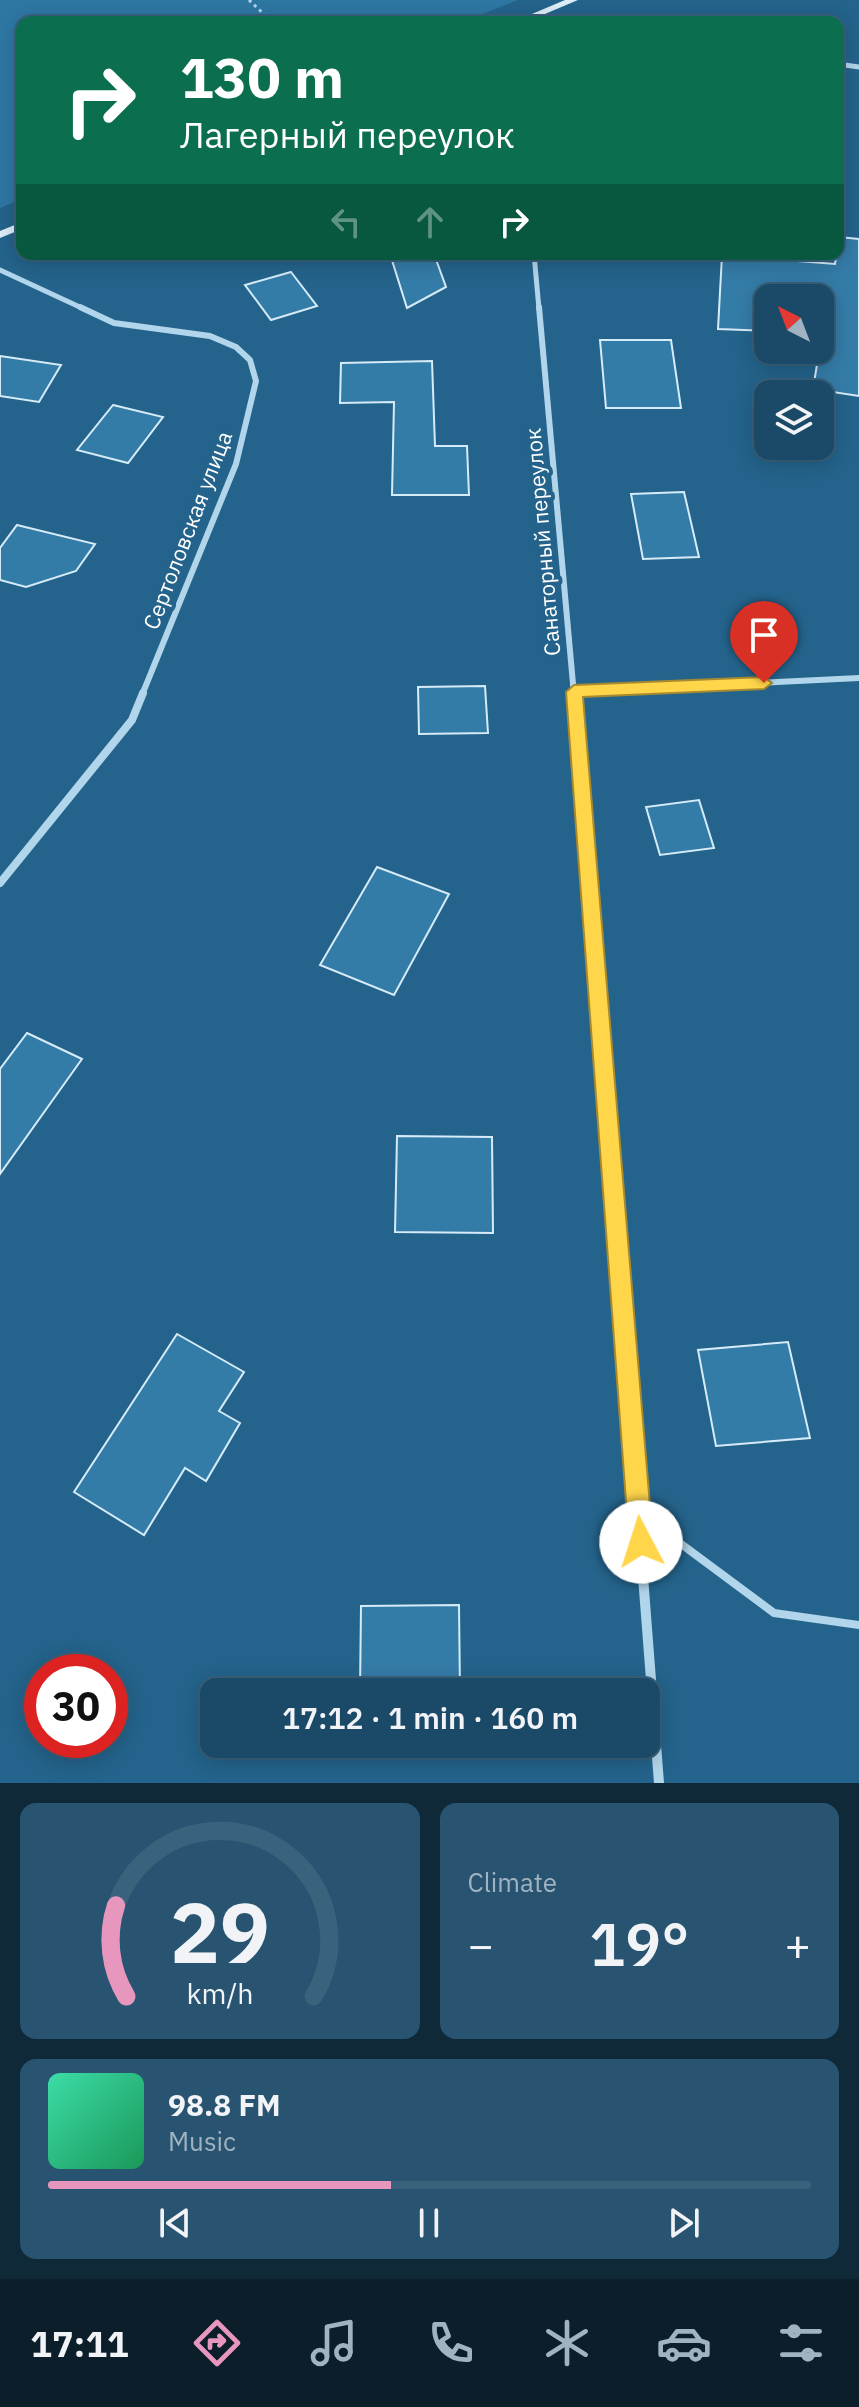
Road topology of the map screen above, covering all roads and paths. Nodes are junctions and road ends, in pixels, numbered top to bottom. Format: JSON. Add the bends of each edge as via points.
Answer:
{"nodes":[{"id":1,"x":249,"y":0,"type":"edge"},
{"id":2,"x":573,"y":0,"type":"edge"},
{"id":3,"x":266,"y":16,"type":"edge"},
{"id":4,"x":533,"y":16,"type":"edge"},
{"id":5,"x":535,"y":260,"type":"edge"},
{"id":6,"x":0,"y":270,"type":"edge"},
{"id":7,"x":859,"y":678,"type":"edge"},
{"id":8,"x":574,"y":692,"type":"junction"},
{"id":9,"x":0,"y":883,"type":"edge"},
{"id":10,"x":638,"y":1512,"type":"junction"},
{"id":11,"x":859,"y":1625,"type":"edge"},
{"id":12,"x":659,"y":1783,"type":"edge"}],
"edges":[{"from":1,"to":3,"type":"path"},
{"from":2,"to":4,"type":"main road"},
{"from":5,"to":8,"type":"street","name":"Санаторный переулок"},
{"from":6,"to":9,"type":"street","name":"Сертоловская улица","via":[[114,323],[210,336],[236,347],[250,360],[256,381],[236,464],[132,720]]},
{"from":7,"to":8,"type":"street"},
{"from":8,"to":10,"type":"street","name":"Санаторный переулок"},
{"from":10,"to":11,"type":"lane","via":[[774,1613]]},
{"from":10,"to":12,"type":"street","name":"Санаторный переулок"}]}
